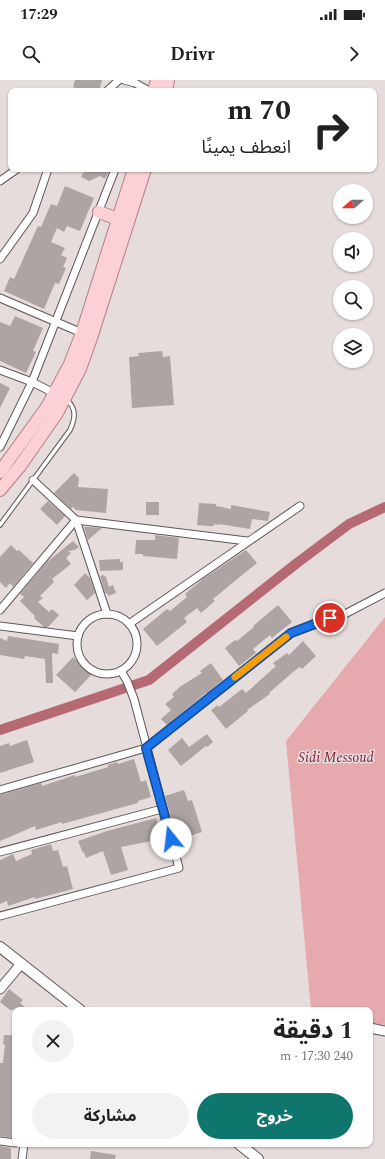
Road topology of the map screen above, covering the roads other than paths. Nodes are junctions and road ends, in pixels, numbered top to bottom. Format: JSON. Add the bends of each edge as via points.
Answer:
{"nodes":[{"id":1,"x":119,"y":80,"type":"edge"},
{"id":2,"x":124,"y":80,"type":"edge"},
{"id":3,"x":110,"y":88,"type":"edge"},
{"id":4,"x":144,"y":88,"type":"edge"},
{"id":5,"x":13,"y":172,"type":"edge"},
{"id":6,"x":47,"y":172,"type":"edge"},
{"id":7,"x":114,"y":172,"type":"dead end"},
{"id":8,"x":133,"y":172,"type":"edge"},
{"id":9,"x":143,"y":172,"type":"edge"},
{"id":10,"x":0,"y":181,"type":"edge"},
{"id":11,"x":99,"y":212,"type":"junction"},
{"id":12,"x":118,"y":219,"type":"junction"},
{"id":13,"x":0,"y":259,"type":"edge"},
{"id":14,"x":0,"y":298,"type":"edge"},
{"id":15,"x":56,"y":323,"type":"junction"},
{"id":16,"x":82,"y":333,"type":"junction"},
{"id":17,"x":0,"y":370,"type":"edge"},
{"id":18,"x":32,"y":382,"type":"junction"},
{"id":19,"x":60,"y":396,"type":"junction"},
{"id":20,"x":0,"y":448,"type":"edge"},
{"id":21,"x":10,"y":458,"type":"junction"},
{"id":22,"x":0,"y":472,"type":"edge"},
{"id":23,"x":33,"y":480,"type":"junction"},
{"id":24,"x":0,"y":490,"type":"edge"},
{"id":25,"x":300,"y":506,"type":"dead end"},
{"id":26,"x":76,"y":520,"type":"junction"},
{"id":27,"x":0,"y":525,"type":"edge"},
{"id":28,"x":247,"y":541,"type":"junction"},
{"id":29,"x":385,"y":593,"type":"edge"},
{"id":30,"x":0,"y":610,"type":"edge"},
{"id":31,"x":108,"y":614,"type":"junction"},
{"id":32,"x":129,"y":624,"type":"junction"},
{"id":33,"x":0,"y":626,"type":"edge"},
{"id":34,"x":78,"y":636,"type":"junction"},
{"id":35,"x":121,"y":671,"type":"junction"},
{"id":36,"x":146,"y":748,"type":"junction"},
{"id":37,"x":0,"y":790,"type":"edge"},
{"id":38,"x":162,"y":809,"type":"junction"},
{"id":39,"x":0,"y":852,"type":"edge"},
{"id":40,"x":0,"y":916,"type":"edge"},
{"id":41,"x":0,"y":947,"type":"edge"},
{"id":42,"x":21,"y":964,"type":"junction"},
{"id":43,"x":0,"y":989,"type":"edge"},
{"id":44,"x":76,"y":1007,"type":"edge"},
{"id":45,"x":373,"y":1029,"type":"edge"},
{"id":46,"x":385,"y":1031,"type":"edge"},
{"id":47,"x":0,"y":1141,"type":"edge"},
{"id":48,"x":12,"y":1143,"type":"edge"},
{"id":49,"x":23,"y":1147,"type":"edge"},
{"id":50,"x":243,"y":1147,"type":"edge"},
{"id":51,"x":22,"y":1159,"type":"edge"},
{"id":52,"x":258,"y":1159,"type":"edge"}],
"edges":[{"from":1,"to":3,"type":"street"},
{"from":2,"to":4,"type":"street"},
{"from":5,"to":10,"type":"street"},
{"from":6,"to":13,"type":"street","via":[[33,213]]},
{"from":7,"to":11,"type":"street"},
{"from":8,"to":12,"type":"main road"},
{"from":9,"to":19,"type":"main road","via":[[86,354]]},
{"from":11,"to":12,"type":"main road"},
{"from":11,"to":15,"type":"street"},
{"from":12,"to":16,"type":"main road"},
{"from":14,"to":15,"type":"street"},
{"from":15,"to":16,"type":"street"},
{"from":15,"to":18,"type":"street"},
{"from":16,"to":19,"type":"main road"},
{"from":17,"to":18,"type":"street"},
{"from":18,"to":19,"type":"street"},
{"from":18,"to":20,"type":"street"},
{"from":19,"to":21,"type":"main road"},
{"from":19,"to":23,"type":"lane","via":[[72,404],[75,415],[72,425]]},
{"from":19,"to":24,"type":"main road","via":[[25,459]]},
{"from":20,"to":21,"type":"street"},
{"from":21,"to":22,"type":"main road"},
{"from":23,"to":26,"type":"street"},
{"from":23,"to":27,"type":"lane"},
{"from":25,"to":28,"type":"street"},
{"from":26,"to":28,"type":"street"},
{"from":26,"to":30,"type":"street"},
{"from":26,"to":31,"type":"street"},
{"from":28,"to":32,"type":"street"},
{"from":29,"to":36,"type":"street","via":[[345,614],[291,633]]},
{"from":31,"to":32,"type":"street"},
{"from":31,"to":34,"type":"street","via":[[92,617],[84,623]]},
{"from":32,"to":35,"type":"street","via":[[134,632],[136,651],[132,660]]},
{"from":33,"to":34,"type":"street"},
{"from":34,"to":35,"type":"street","via":[[78,652],[89,668],[98,673],[108,674]]},
{"from":35,"to":36,"type":"street","via":[[134,699]]},
{"from":36,"to":37,"type":"street"},
{"from":36,"to":38,"type":"street"},
{"from":38,"to":39,"type":"street"},
{"from":38,"to":40,"type":"street","via":[[179,868]]},
{"from":41,"to":42,"type":"main road"},
{"from":42,"to":43,"type":"street"},
{"from":42,"to":44,"type":"main road"},
{"from":45,"to":46,"type":"street"},
{"from":47,"to":48,"type":"street"},
{"from":49,"to":51,"type":"street"},
{"from":50,"to":52,"type":"main road"}]}
